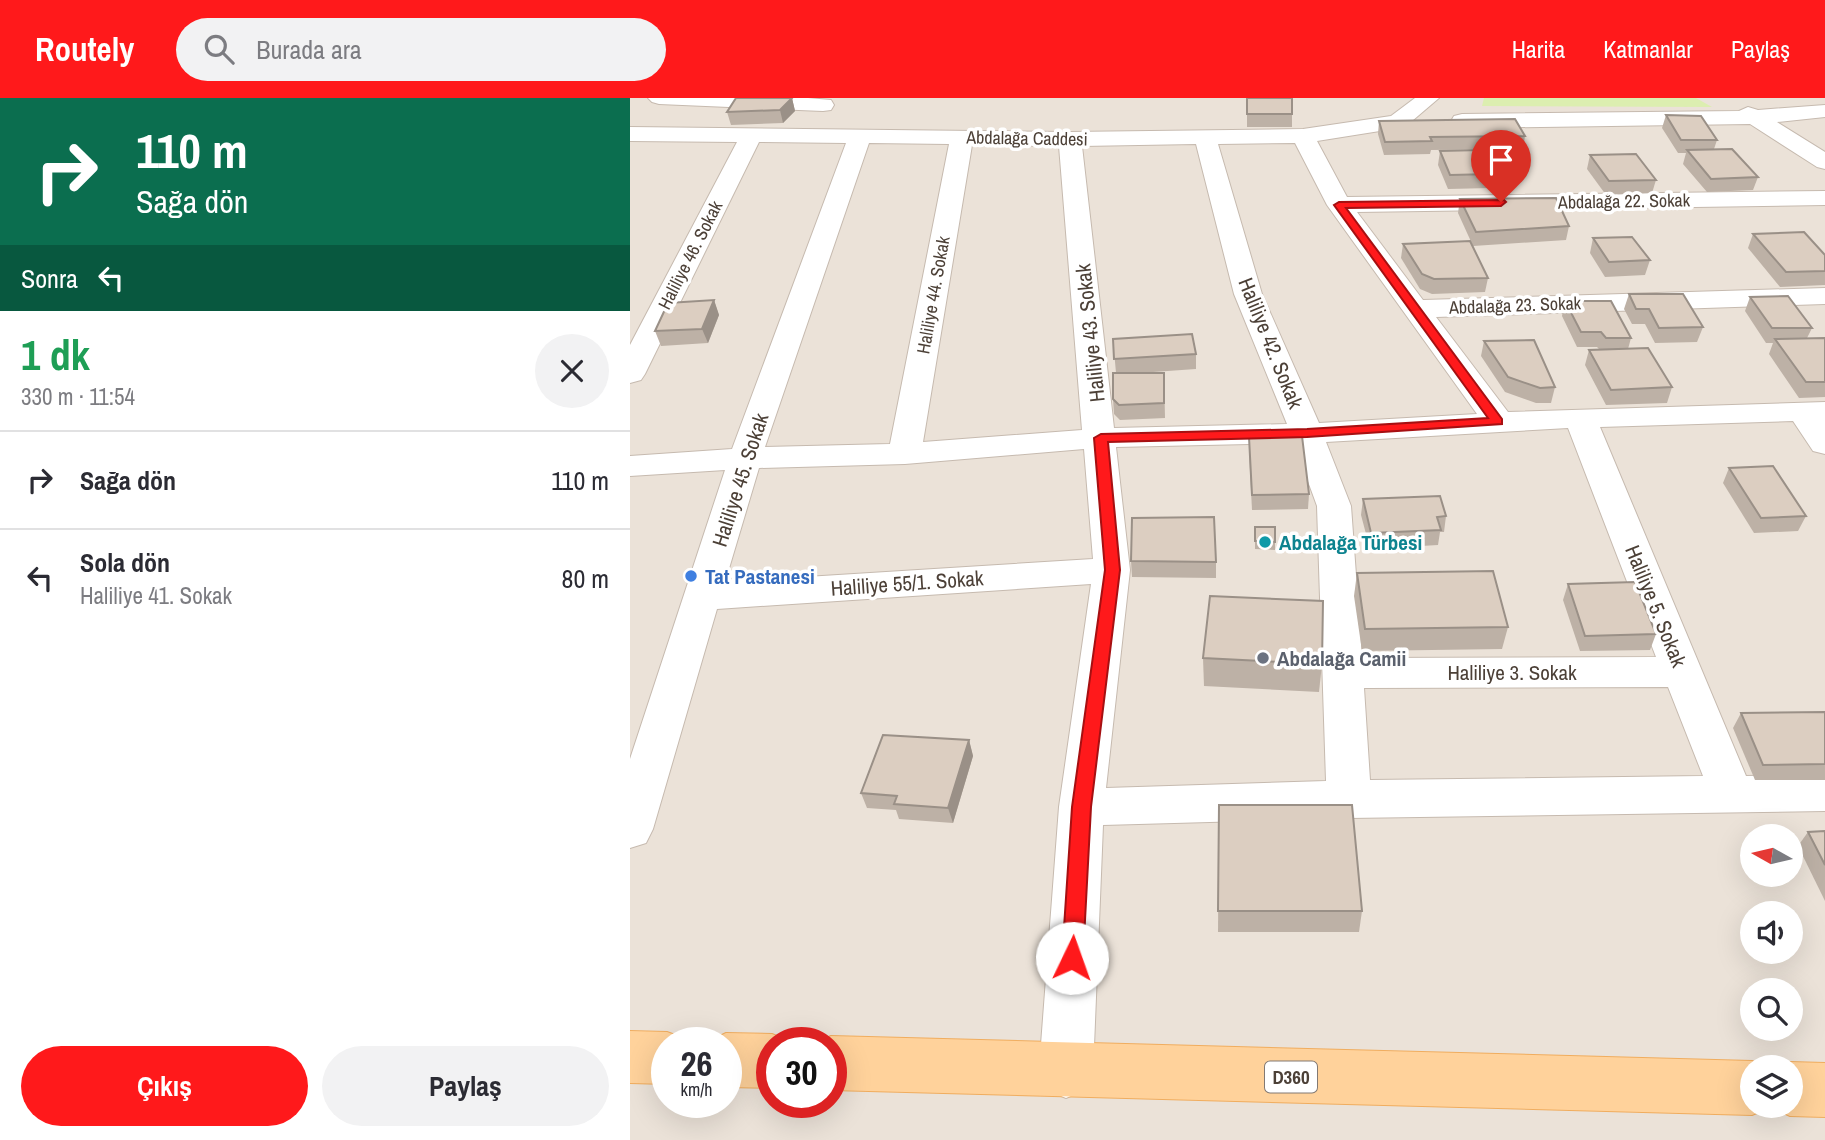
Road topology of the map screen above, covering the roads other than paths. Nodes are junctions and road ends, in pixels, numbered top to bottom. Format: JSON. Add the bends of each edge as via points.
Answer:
{"nodes":[{"id":1,"x":659,"y":98,"type":"edge"},
{"id":2,"x":1723,"y":98,"type":"edge"},
{"id":3,"x":826,"y":101,"type":"edge"},
{"id":4,"x":1423,"y":102,"type":"edge"},
{"id":5,"x":1825,"y":111,"type":"edge"},
{"id":6,"x":1754,"y":117,"type":"junction"},
{"id":7,"x":1397,"y":122,"type":"junction"},
{"id":8,"x":639,"y":134,"type":"edge"},
{"id":9,"x":860,"y":135,"type":"junction"},
{"id":10,"x":751,"y":136,"type":"junction"},
{"id":11,"x":809,"y":136,"type":"junction"},
{"id":12,"x":1303,"y":136,"type":"junction"},
{"id":13,"x":962,"y":137,"type":"junction"},
{"id":14,"x":1205,"y":137,"type":"junction"},
{"id":15,"x":1070,"y":139,"type":"junction"},
{"id":16,"x":630,"y":160,"type":"edge"},
{"id":17,"x":1825,"y":162,"type":"edge"},
{"id":18,"x":1825,"y":198,"type":"edge"},
{"id":19,"x":1339,"y":205,"type":"junction"},
{"id":20,"x":1825,"y":296,"type":"edge"},
{"id":21,"x":1416,"y":309,"type":"junction"},
{"id":22,"x":630,"y":374,"type":"edge"},
{"id":23,"x":1814,"y":412,"type":"edge"},
{"id":24,"x":1580,"y":418,"type":"junction"},
{"id":25,"x":1498,"y":421,"type":"junction"},
{"id":26,"x":1307,"y":433,"type":"junction"},
{"id":27,"x":1101,"y":438,"type":"junction"},
{"id":28,"x":1825,"y":444,"type":"edge"},
{"id":29,"x":905,"y":454,"type":"junction"},
{"id":30,"x":745,"y":458,"type":"junction"},
{"id":31,"x":630,"y":466,"type":"edge"},
{"id":32,"x":1112,"y":570,"type":"junction"},
{"id":33,"x":702,"y":597,"type":"junction"},
{"id":34,"x":1682,"y":672,"type":"junction"},
{"id":35,"x":1342,"y":673,"type":"junction"},
{"id":36,"x":1825,"y":793,"type":"edge"},
{"id":37,"x":1732,"y":794,"type":"junction"},
{"id":38,"x":1349,"y":799,"type":"junction"},
{"id":39,"x":1081,"y":807,"type":"junction"},
{"id":40,"x":630,"y":829,"type":"edge"},
{"id":41,"x":630,"y":1057,"type":"edge"},
{"id":42,"x":651,"y":1058,"type":"edge"},
{"id":43,"x":847,"y":1064,"type":"edge"},
{"id":44,"x":1066,"y":1071,"type":"junction"},
{"id":45,"x":1740,"y":1088,"type":"edge"},
{"id":46,"x":1803,"y":1089,"type":"edge"},
{"id":47,"x":1825,"y":1090,"type":"edge"}],
"edges":[{"from":1,"to":3,"type":"street"},
{"from":2,"to":6,"type":"street"},
{"from":3,"to":11,"type":"street"},
{"from":4,"to":7,"type":"street","name":"Abdalağa Caddesi"},
{"from":5,"to":6,"type":"street"},
{"from":6,"to":7,"type":"street"},
{"from":6,"to":17,"type":"street"},
{"from":7,"to":12,"type":"street","name":"Abdalağa Caddesi"},
{"from":8,"to":10,"type":"street","name":"Abdalağa Caddesi"},
{"from":8,"to":16,"type":"street"},
{"from":9,"to":11,"type":"street","name":"Abdalağa Caddesi"},
{"from":9,"to":13,"type":"street","name":"Abdalağa Caddesi"},
{"from":9,"to":30,"type":"street","name":"Haliliye 45. Sokak"},
{"from":10,"to":11,"type":"street","name":"Abdalağa Caddesi"},
{"from":10,"to":22,"type":"street","name":"Haliliye 46. Sokak"},
{"from":12,"to":14,"type":"street","name":"Abdalağa Caddesi"},
{"from":12,"to":19,"type":"street"},
{"from":13,"to":15,"type":"street","name":"Abdalağa Caddesi"},
{"from":13,"to":29,"type":"street","name":"Haliliye 44. Sokak"},
{"from":14,"to":15,"type":"street","name":"Abdalağa Caddesi"},
{"from":14,"to":26,"type":"street","name":"Haliliye 42. Sokak","via":[[1248,294]]},
{"from":15,"to":27,"type":"street","name":"Haliliye 43. Sokak"},
{"from":18,"to":19,"type":"street","name":"Abdalağa 22. Sokak"},
{"from":19,"to":21,"type":"street"},
{"from":20,"to":21,"type":"street","name":"Abdalağa 23. Sokak"},
{"from":21,"to":25,"type":"street"},
{"from":23,"to":24,"type":"street"},
{"from":23,"to":28,"type":"street"},
{"from":24,"to":25,"type":"street"},
{"from":24,"to":34,"type":"street","name":"Haliliye 5. Sokak"},
{"from":25,"to":26,"type":"street"},
{"from":26,"to":27,"type":"street"},
{"from":26,"to":35,"type":"street","name":"Haliliye 42. Sokak","via":[[1334,506]]},
{"from":27,"to":29,"type":"street"},
{"from":27,"to":32,"type":"street","name":"Haliliye 43. Sokak"},
{"from":29,"to":30,"type":"street"},
{"from":30,"to":31,"type":"street"},
{"from":30,"to":33,"type":"street","name":"Haliliye 45. Sokak"},
{"from":32,"to":33,"type":"street","name":"Haliliye 55/1. Sokak"},
{"from":32,"to":39,"type":"street","name":"Haliliye 43. Sokak"},
{"from":33,"to":40,"type":"street","name":"Haliliye 45. Sokak"},
{"from":34,"to":35,"type":"street","name":"Haliliye 3. Sokak"},
{"from":34,"to":37,"type":"street","name":"Haliliye 5. Sokak"},
{"from":35,"to":38,"type":"street","name":"Haliliye 42. Sokak"},
{"from":36,"to":37,"type":"street"},
{"from":37,"to":38,"type":"street"},
{"from":38,"to":39,"type":"street"},
{"from":39,"to":44,"type":"street","name":"Haliliye 43. Sokak"},
{"from":41,"to":42,"type":"main road"},
{"from":43,"to":44,"type":"main road","number":"D360"},
{"from":44,"to":45,"type":"main road","number":"D360"},
{"from":46,"to":47,"type":"main road"}]}
